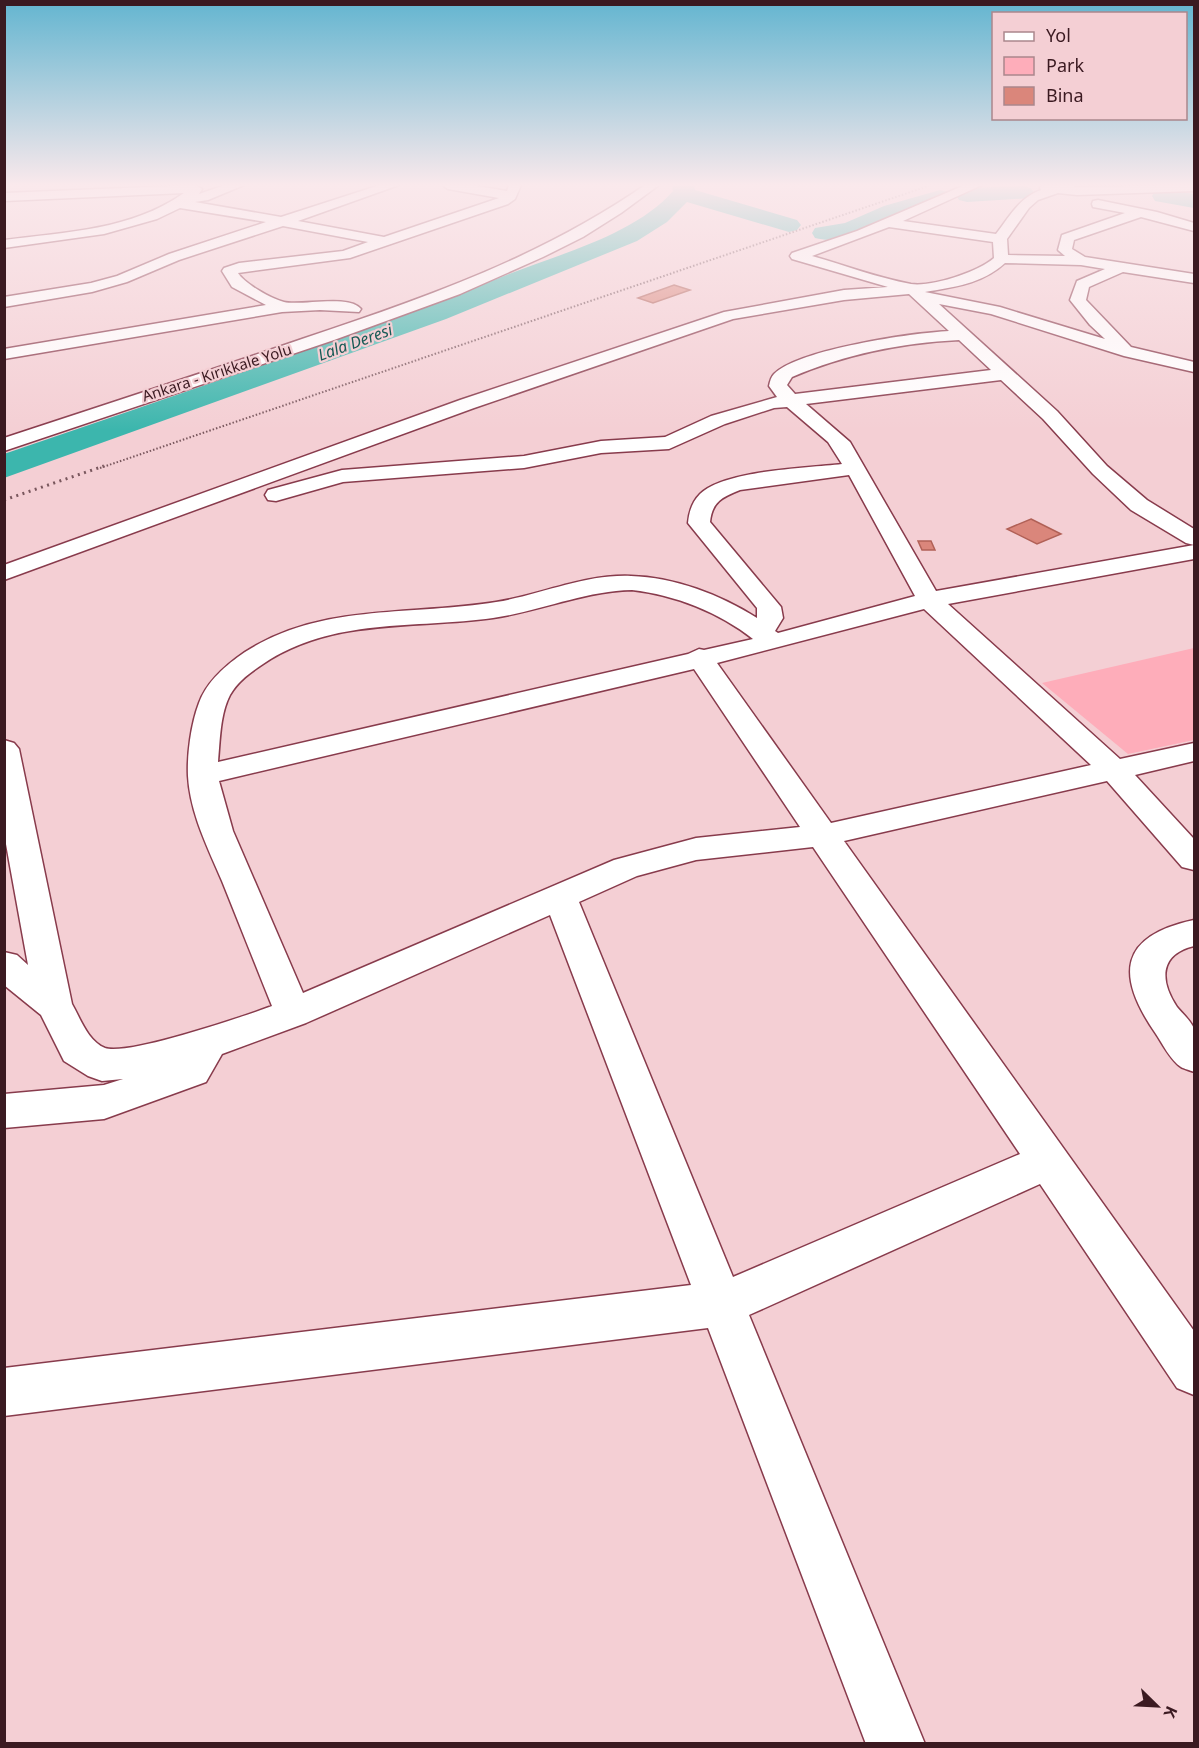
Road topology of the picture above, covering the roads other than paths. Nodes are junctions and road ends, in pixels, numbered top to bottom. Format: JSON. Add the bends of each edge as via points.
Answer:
{"nodes":[{"id":1,"x":151,"y":267,"type":"edge"},
{"id":2,"x":243,"y":267,"type":"edge"},
{"id":3,"x":506,"y":267,"type":"edge"},
{"id":4,"x":832,"y":267,"type":"edge"},
{"id":5,"x":993,"y":267,"type":"edge"},
{"id":6,"x":1121,"y":267,"type":"edge"},
{"id":7,"x":1124,"y":267,"type":"junction"},
{"id":8,"x":1162,"y":267,"type":"edge"},
{"id":9,"x":1158,"y":271,"type":"junction"},
{"id":10,"x":1194,"y":278,"type":"edge"},
{"id":11,"x":916,"y":292,"type":"junction"},
{"id":12,"x":4,"y":302,"type":"edge"},
{"id":13,"x":282,"y":306,"type":"junction"},
{"id":14,"x":320,"y":320,"type":"dead end"},
{"id":15,"x":965,"y":335,"type":"junction"},
{"id":16,"x":1130,"y":352,"type":"junction"},
{"id":17,"x":4,"y":354,"type":"edge"},
{"id":18,"x":1194,"y":367,"type":"edge"},
{"id":19,"x":1005,"y":374,"type":"junction"},
{"id":20,"x":789,"y":401,"type":"junction"},
{"id":21,"x":4,"y":445,"type":"edge"},
{"id":22,"x":856,"y":468,"type":"junction"},
{"id":23,"x":125,"y":529,"type":"junction"},
{"id":24,"x":1194,"y":538,"type":"edge"},
{"id":25,"x":1194,"y":552,"type":"edge"},
{"id":26,"x":4,"y":573,"type":"edge"},
{"id":27,"x":929,"y":600,"type":"junction"},
{"id":28,"x":767,"y":637,"type":"junction"},
{"id":29,"x":699,"y":657,"type":"junction"},
{"id":30,"x":4,"y":749,"type":"edge"},
{"id":31,"x":1194,"y":752,"type":"edge"},
{"id":32,"x":1114,"y":770,"type":"junction"},
{"id":33,"x":203,"y":775,"type":"junction"},
{"id":34,"x":823,"y":835,"type":"junction"},
{"id":35,"x":1194,"y":859,"type":"edge"},
{"id":36,"x":560,"y":897,"type":"junction"},
{"id":37,"x":1194,"y":933,"type":"edge"},
{"id":38,"x":4,"y":965,"type":"edge"},
{"id":39,"x":54,"y":1005,"type":"junction"},
{"id":40,"x":293,"y":1013,"type":"junction"},
{"id":41,"x":208,"y":1043,"type":"junction"},
{"id":42,"x":1194,"y":1056,"type":"edge"},
{"id":43,"x":4,"y":1111,"type":"edge"},
{"id":44,"x":1049,"y":1161,"type":"junction"},
{"id":45,"x":722,"y":1304,"type":"junction"},
{"id":46,"x":1194,"y":1371,"type":"edge"},
{"id":47,"x":4,"y":1392,"type":"edge"},
{"id":48,"x":896,"y":1743,"type":"edge"}],
"edges":[{"from":1,"to":12,"type":"main road","via":[[92,287]]},
{"from":2,"to":13,"type":"main road","via":[[230,271],[237,284]]},
{"from":3,"to":21,"type":"main road","name":"Ankara - Kırıkkale Yolu","via":[[439,296]]},
{"from":4,"to":11,"type":"main road"},
{"from":5,"to":11,"type":"main road","via":[[966,280]]},
{"from":6,"to":7,"type":"main road"},
{"from":7,"to":9,"type":"main road"},
{"from":7,"to":16,"type":"main road","via":[[1082,284],[1078,300]]},
{"from":8,"to":9,"type":"main road"},
{"from":9,"to":10,"type":"main road"},
{"from":11,"to":15,"type":"main road"},
{"from":11,"to":16,"type":"main road","via":[[994,310]]},
{"from":11,"to":23,"type":"main road","via":[[844,295],[730,315],[467,404]]},
{"from":13,"to":14,"type":"main road","via":[[358,307]]},
{"from":13,"to":17,"type":"main road"},
{"from":15,"to":19,"type":"main road"},
{"from":15,"to":20,"type":"main road","via":[[878,343],[795,369],[778,382]]},
{"from":16,"to":18,"type":"main road"},
{"from":19,"to":20,"type":"main road"},
{"from":19,"to":24,"type":"main road","via":[[1139,505]]},
{"from":20,"to":22,"type":"main road","via":[[834,436]]},
{"from":20,"to":23,"type":"main road","via":[[718,420],[669,443],[601,447],[524,462],[342,476],[243,504]]},
{"from":22,"to":27,"type":"main road"},
{"from":22,"to":28,"type":"main road","via":[[736,483],[714,494],[701,507],[699,523],[769,607]]},
{"from":23,"to":26,"type":"main road"},
{"from":25,"to":27,"type":"main road"},
{"from":27,"to":28,"type":"main road"},
{"from":27,"to":32,"type":"main road"},
{"from":28,"to":29,"type":"main road"},
{"from":28,"to":33,"type":"main road","via":[[717,607],[666,589],[633,584],[574,588],[495,610],[344,621],[281,641],[236,671],[212,705]]},
{"from":29,"to":33,"type":"main road"},
{"from":29,"to":34,"type":"main road"},
{"from":30,"to":39,"type":"main road"},
{"from":31,"to":32,"type":"main road"},
{"from":32,"to":34,"type":"main road"},
{"from":32,"to":35,"type":"main road"},
{"from":33,"to":40,"type":"main road","via":[[212,819]]},
{"from":34,"to":36,"type":"main road","via":[[696,849],[626,868]]},
{"from":34,"to":44,"type":"main road"},
{"from":36,"to":40,"type":"main road"},
{"from":36,"to":45,"type":"main road"},
{"from":37,"to":42,"type":"main road","via":[[1170,939],[1154,951],[1145,971],[1149,993]]},
{"from":38,"to":39,"type":"main road"},
{"from":39,"to":41,"type":"main road","via":[[78,1050],[102,1065],[142,1061]]},
{"from":40,"to":41,"type":"main road"},
{"from":41,"to":43,"type":"main road","via":[[192,1071],[104,1102]]},
{"from":44,"to":45,"type":"main road"},
{"from":44,"to":46,"type":"main road"},
{"from":45,"to":47,"type":"main road"},
{"from":45,"to":48,"type":"main road"}]}
